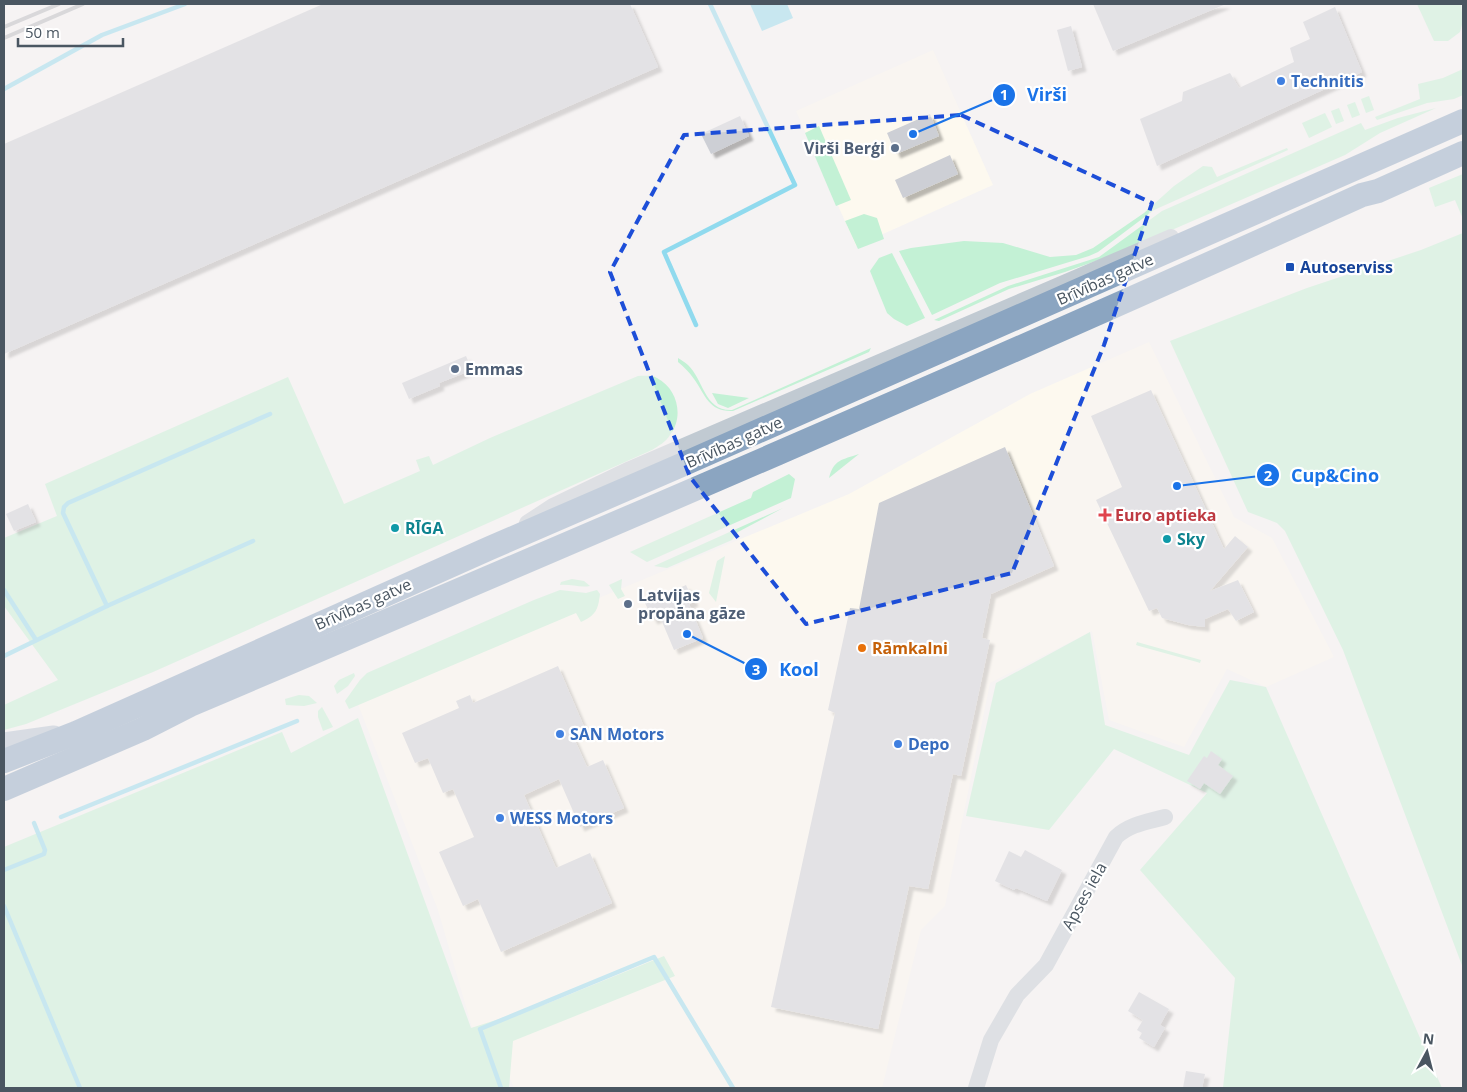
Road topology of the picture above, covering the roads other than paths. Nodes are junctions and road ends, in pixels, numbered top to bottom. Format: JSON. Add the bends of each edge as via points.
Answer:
{"nodes":[{"id":1,"x":1463,"y":121,"type":"edge"},
{"id":2,"x":1463,"y":153,"type":"edge"},
{"id":3,"x":76,"y":733,"type":"junction"},
{"id":4,"x":4,"y":743,"type":"edge"},
{"id":5,"x":4,"y":761,"type":"edge"},
{"id":6,"x":4,"y":789,"type":"edge"},
{"id":7,"x":1165,"y":817,"type":"dead end"},
{"id":8,"x":976,"y":1088,"type":"edge"}],
"edges":[{"from":1,"to":3,"type":"highway","name":"Brīvības gatve"},
{"from":2,"to":6,"type":"highway","name":"Brīvības gatve","via":[[190,705],[143,729]]},
{"from":3,"to":4,"type":"main road"},
{"from":3,"to":5,"type":"highway","name":"Brīvības gatve"},
{"from":7,"to":8,"type":"street","name":"Apses iela","via":[[1125,829],[1116,837],[1046,965],[1017,995],[991,1040]]}]}
